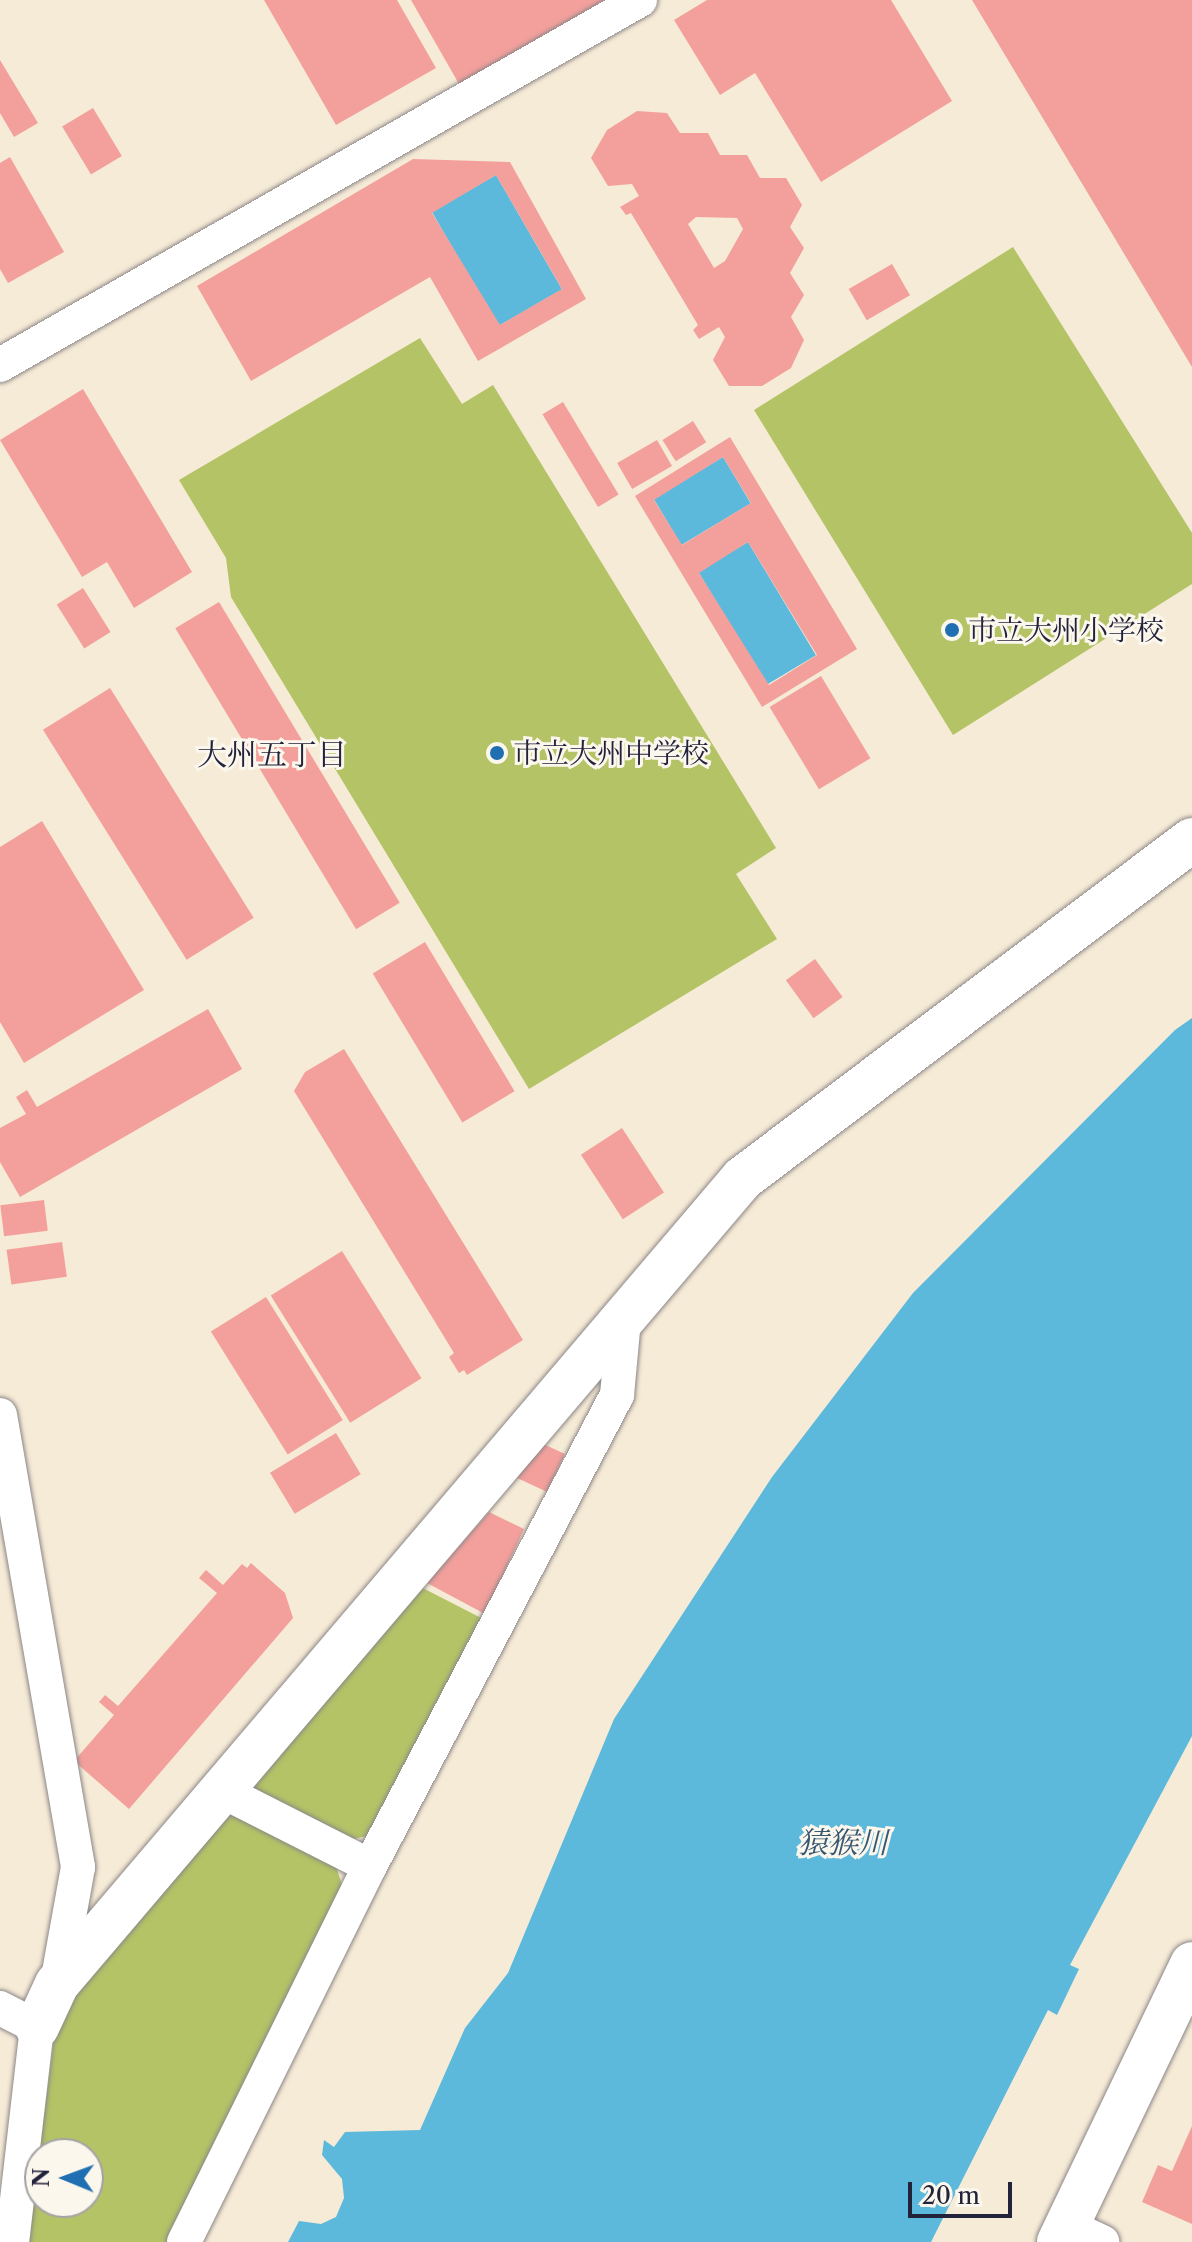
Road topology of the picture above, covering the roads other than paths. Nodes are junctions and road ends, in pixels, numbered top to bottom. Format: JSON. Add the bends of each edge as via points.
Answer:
{"nodes":[{"id":1,"x":640,"y":0,"type":"edge"},
{"id":2,"x":0,"y":365,"type":"edge"},
{"id":3,"x":1192,"y":840,"type":"edge"},
{"id":4,"x":624,"y":1319,"type":"junction"},
{"id":5,"x":0,"y":1415,"type":"edge"},
{"id":6,"x":222,"y":1791,"type":"junction"},
{"id":7,"x":370,"y":1866,"type":"junction"},
{"id":8,"x":1192,"y":1964,"type":"edge"},
{"id":9,"x":57,"y":1984,"type":"junction"},
{"id":10,"x":18,"y":2017,"type":"edge"},
{"id":11,"x":1076,"y":2237,"type":"edge"},
{"id":12,"x":12,"y":2242,"type":"edge"},
{"id":13,"x":184,"y":2242,"type":"edge"}],
"edges":[{"from":1,"to":2,"type":"street"},
{"from":3,"to":4,"type":"street","via":[[743,1178]]},
{"from":4,"to":6,"type":"street"},
{"from":4,"to":7,"type":"street","via":[[617,1395]]},
{"from":5,"to":9,"type":"street","via":[[78,1867]]},
{"from":6,"to":7,"type":"street"},
{"from":6,"to":9,"type":"street"},
{"from":7,"to":13,"type":"street"},
{"from":8,"to":11,"type":"street"},
{"from":9,"to":10,"type":"street"},
{"from":10,"to":12,"type":"street"}]}
